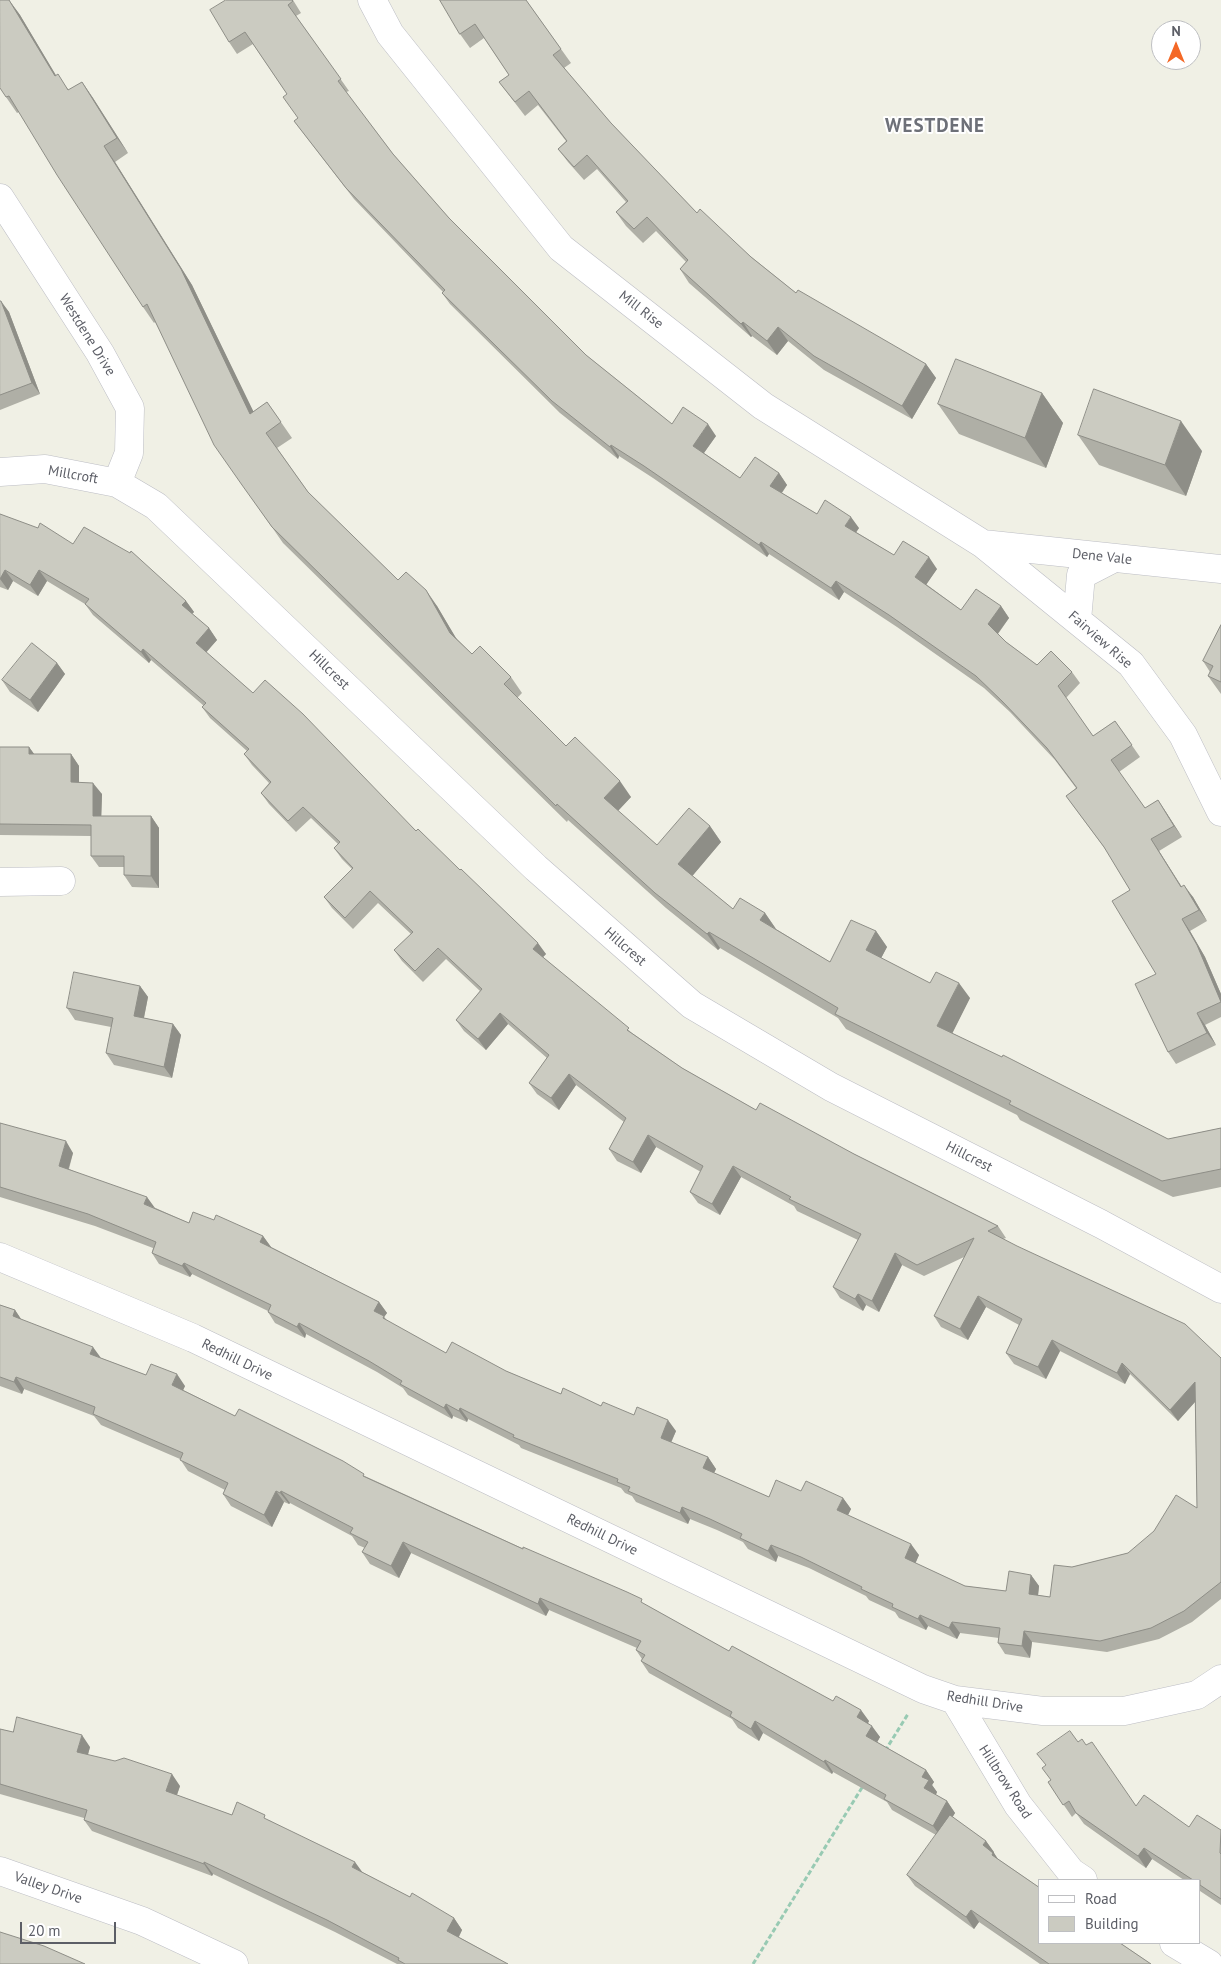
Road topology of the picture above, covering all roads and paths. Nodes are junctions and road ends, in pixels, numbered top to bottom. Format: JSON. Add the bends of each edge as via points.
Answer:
{"nodes":[{"id":1,"x":372,"y":0,"type":"edge"},
{"id":2,"x":0,"y":198,"type":"edge"},
{"id":3,"x":0,"y":472,"type":"edge"},
{"id":4,"x":117,"y":483,"type":"junction"},
{"id":5,"x":983,"y":544,"type":"junction"},
{"id":6,"x":1112,"y":559,"type":"junction"},
{"id":7,"x":1221,"y":569,"type":"edge"},
{"id":8,"x":1077,"y":620,"type":"junction"},
{"id":9,"x":1221,"y":812,"type":"edge"},
{"id":10,"x":60,"y":880,"type":"dead end"},
{"id":11,"x":0,"y":882,"type":"edge"},
{"id":12,"x":0,"y":1257,"type":"edge"},
{"id":13,"x":1221,"y":1289,"type":"edge"},
{"id":14,"x":1221,"y":1679,"type":"edge"},
{"id":15,"x":924,"y":1689,"type":"junction"},
{"id":16,"x":955,"y":1700,"type":"junction"},
{"id":17,"x":882,"y":1756,"type":"edge"},
{"id":18,"x":866,"y":1781,"type":"edge"},
{"id":19,"x":0,"y":1871,"type":"edge"},
{"id":20,"x":1081,"y":1879,"type":"edge"},
{"id":21,"x":1176,"y":1944,"type":"edge"},
{"id":22,"x":234,"y":1964,"type":"edge"},
{"id":23,"x":753,"y":1964,"type":"edge"},
{"id":24,"x":1209,"y":1964,"type":"edge"}],
"edges":[{"from":1,"to":5,"type":"street","name":"Mill Rise","via":[[390,34],[562,248],[763,406]]},
{"from":2,"to":4,"type":"street","name":"Westdene Drive","via":[[100,352],[130,408],[129,453]]},
{"from":3,"to":4,"type":"street","name":"Millcroft","via":[[45,469]]},
{"from":4,"to":13,"type":"street","name":"Hillcrest","via":[[156,506],[536,868],[692,1005],[831,1087],[1101,1224]]},
{"from":5,"to":6,"type":"street","name":"Dene Vale"},
{"from":5,"to":8,"type":"street","name":"Fairview Rise"},
{"from":6,"to":7,"type":"street","name":"Dene Vale"},
{"from":6,"to":8,"type":"street","via":[[1081,575]]},
{"from":8,"to":9,"type":"street","name":"Fairview Rise","via":[[1131,664],[1183,735]]},
{"from":10,"to":11,"type":"street"},
{"from":12,"to":15,"type":"street","name":"Redhill Drive","via":[[193,1338]]},
{"from":14,"to":16,"type":"street","name":"Redhill Drive","via":[[1197,1694],[1124,1711],[1044,1711]]},
{"from":15,"to":16,"type":"street","name":"Redhill Drive"},
{"from":15,"to":17,"type":"path"},
{"from":16,"to":20,"type":"street","name":"Hillbrow Road","via":[[1018,1805],[1071,1872]]},
{"from":18,"to":23,"type":"path"},
{"from":19,"to":22,"type":"street","name":"Valley Drive","via":[[142,1921]]},
{"from":21,"to":24,"type":"street"}]}
